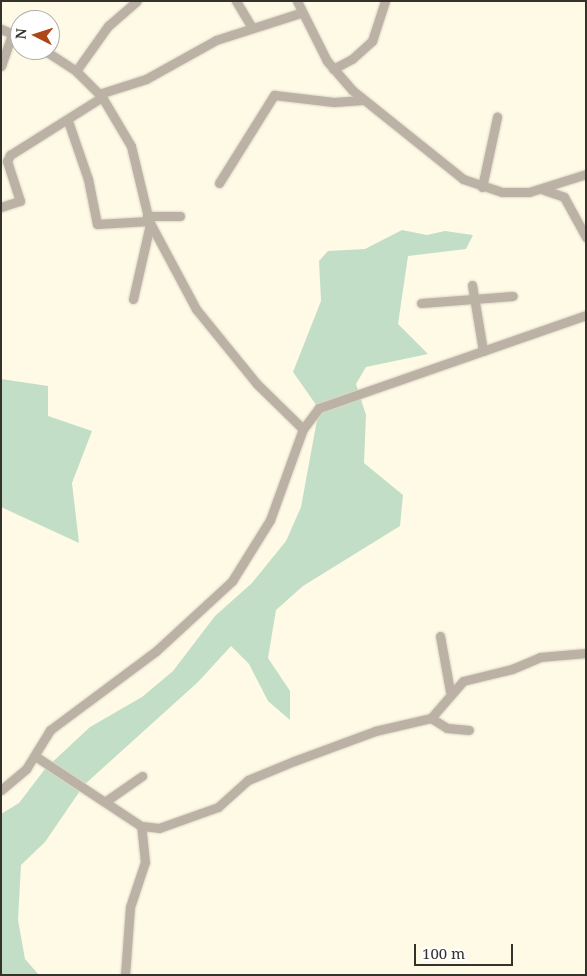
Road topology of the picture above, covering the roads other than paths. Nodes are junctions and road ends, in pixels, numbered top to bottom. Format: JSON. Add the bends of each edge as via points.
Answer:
{"nodes":[{"id":1,"x":137,"y":1,"type":"edge"},
{"id":2,"x":236,"y":1,"type":"edge"},
{"id":3,"x":297,"y":1,"type":"edge"},
{"id":4,"x":385,"y":1,"type":"edge"},
{"id":5,"x":300,"y":12,"type":"junction"},
{"id":6,"x":251,"y":26,"type":"junction"},
{"id":7,"x":10,"y":48,"type":"edge"},
{"id":8,"x":59,"y":60,"type":"edge"},
{"id":9,"x":1,"y":66,"type":"edge"},
{"id":10,"x":338,"y":68,"type":"junction"},
{"id":11,"x":76,"y":71,"type":"junction"},
{"id":12,"x":101,"y":96,"type":"junction"},
{"id":13,"x":363,"y":100,"type":"junction"},
{"id":14,"x":498,"y":117,"type":"dead end"},
{"id":15,"x":68,"y":121,"type":"junction"},
{"id":16,"x":586,"y":174,"type":"edge"},
{"id":17,"x":219,"y":183,"type":"dead end"},
{"id":18,"x":482,"y":187,"type":"junction"},
{"id":19,"x":544,"y":190,"type":"junction"},
{"id":20,"x":1,"y":207,"type":"edge"},
{"id":21,"x":180,"y":216,"type":"dead end"},
{"id":22,"x":149,"y":220,"type":"junction"},
{"id":23,"x":586,"y":236,"type":"edge"},
{"id":24,"x":472,"y":285,"type":"dead end"},
{"id":25,"x":513,"y":296,"type":"dead end"},
{"id":26,"x":133,"y":299,"type":"dead end"},
{"id":27,"x":474,"y":300,"type":"junction"},
{"id":28,"x":422,"y":303,"type":"dead end"},
{"id":29,"x":586,"y":315,"type":"edge"},
{"id":30,"x":483,"y":351,"type":"junction"},
{"id":31,"x":303,"y":429,"type":"junction"},
{"id":32,"x":440,"y":636,"type":"dead end"},
{"id":33,"x":586,"y":653,"type":"edge"},
{"id":34,"x":450,"y":691,"type":"junction"},
{"id":35,"x":431,"y":718,"type":"junction"},
{"id":36,"x":469,"y":730,"type":"dead end"},
{"id":37,"x":35,"y":756,"type":"junction"},
{"id":38,"x":142,"y":776,"type":"dead end"},
{"id":39,"x":1,"y":790,"type":"edge"},
{"id":40,"x":106,"y":801,"type":"junction"},
{"id":41,"x":141,"y":826,"type":"junction"},
{"id":42,"x":125,"y":975,"type":"edge"}],
"edges":[{"from":1,"to":11,"type":"street","via":[[113,20]]},
{"from":2,"to":6,"type":"street"},
{"from":3,"to":5,"type":"street"},
{"from":4,"to":10,"type":"street","via":[[372,41]]},
{"from":5,"to":6,"type":"street"},
{"from":5,"to":10,"type":"street"},
{"from":6,"to":12,"type":"street","via":[[216,40],[146,79]]},
{"from":7,"to":9,"type":"street"},
{"from":8,"to":11,"type":"street"},
{"from":10,"to":13,"type":"street","via":[[340,77]]},
{"from":11,"to":12,"type":"street"},
{"from":12,"to":15,"type":"street"},
{"from":12,"to":22,"type":"street","via":[[131,146]]},
{"from":13,"to":17,"type":"street","via":[[334,102],[274,96]]},
{"from":13,"to":18,"type":"street","via":[[434,159]]},
{"from":14,"to":18,"type":"street"},
{"from":15,"to":20,"type":"street","via":[[8,158],[20,201]]},
{"from":15,"to":22,"type":"street","via":[[86,171],[97,224]]},
{"from":16,"to":19,"type":"street"},
{"from":18,"to":19,"type":"street","via":[[502,192]]},
{"from":19,"to":23,"type":"street","via":[[564,197]]},
{"from":21,"to":22,"type":"street"},
{"from":22,"to":26,"type":"street"},
{"from":22,"to":31,"type":"street","via":[[214,335]]},
{"from":24,"to":27,"type":"street"},
{"from":25,"to":27,"type":"street"},
{"from":27,"to":28,"type":"street"},
{"from":27,"to":30,"type":"street"},
{"from":29,"to":30,"type":"street"},
{"from":30,"to":31,"type":"street","via":[[334,400],[319,408]]},
{"from":31,"to":37,"type":"street","via":[[270,520],[232,581],[156,651],[50,730]]},
{"from":32,"to":34,"type":"street"},
{"from":33,"to":34,"type":"street","via":[[540,657],[512,670],[463,681]]},
{"from":34,"to":35,"type":"street"},
{"from":35,"to":36,"type":"street","via":[[447,728]]},
{"from":35,"to":41,"type":"street","via":[[375,731],[248,780],[204,814],[158,828]]},
{"from":37,"to":39,"type":"street","via":[[16,780]]},
{"from":37,"to":40,"type":"street"},
{"from":38,"to":40,"type":"street"},
{"from":40,"to":41,"type":"street"},
{"from":41,"to":42,"type":"street","via":[[145,862],[130,907]]}]}
